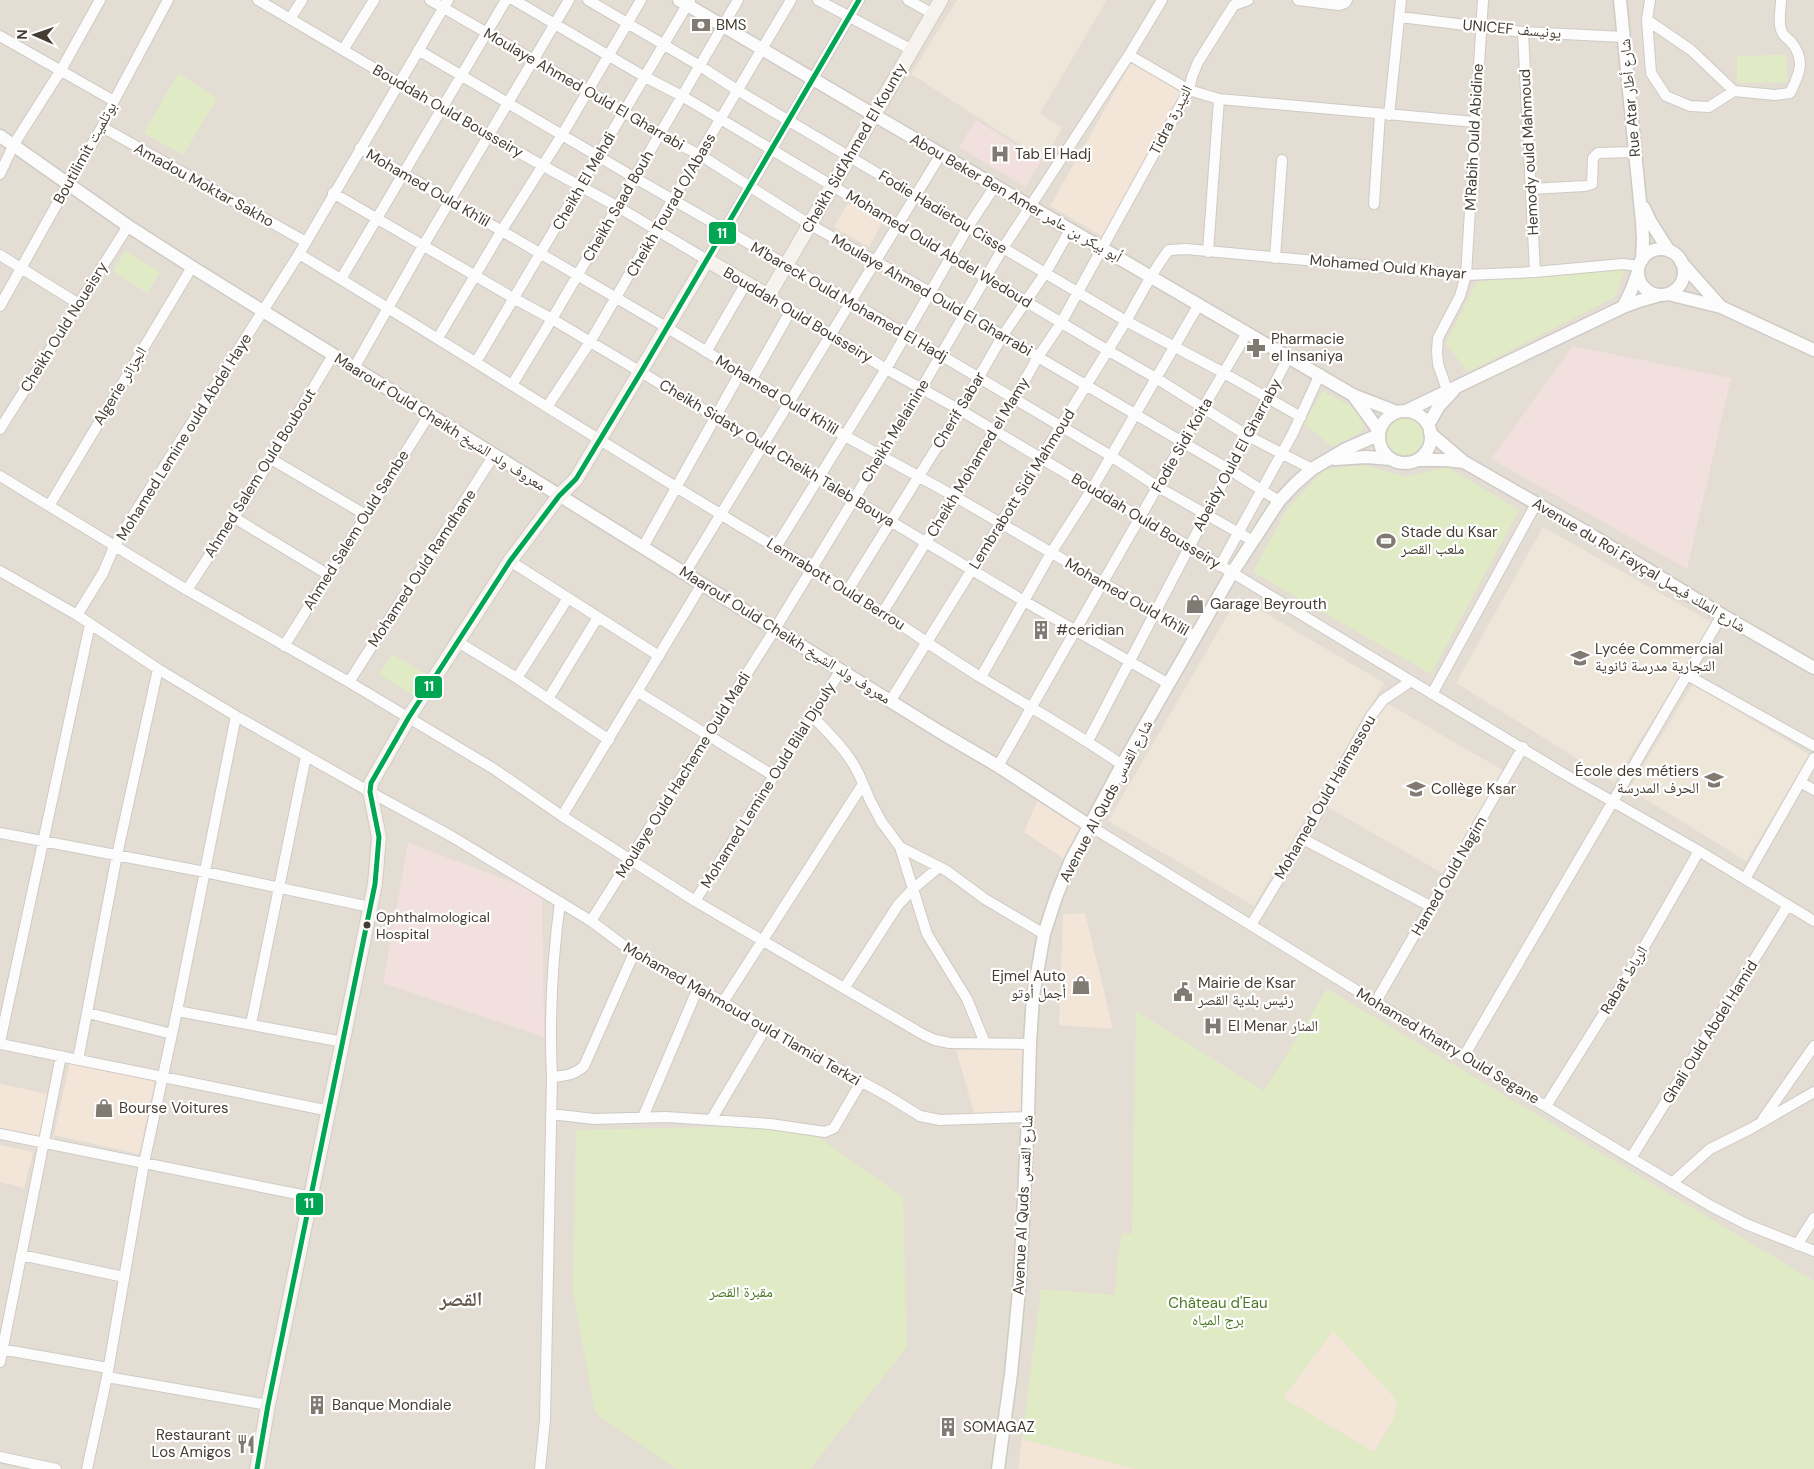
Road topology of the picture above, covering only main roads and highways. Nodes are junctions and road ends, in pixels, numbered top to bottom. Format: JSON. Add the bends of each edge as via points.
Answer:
{"nodes":[{"id":1,"x":941,"y":0,"type":"edge"},
{"id":2,"x":768,"y":296,"type":"joint"},
{"id":3,"x":257,"y":1469,"type":"edge"}],
"edges":[{"from":1,"to":2,"type":"main road","name":"Cheikh Sid'Ahmed El Kounty"},
{"from":2,"to":3,"type":"main road","name":"Bouddah Ould Bousseiry","via":[[707,260],[576,479],[559,496],[510,561],[409,717],[371,783],[380,845],[375,884]]}]}
